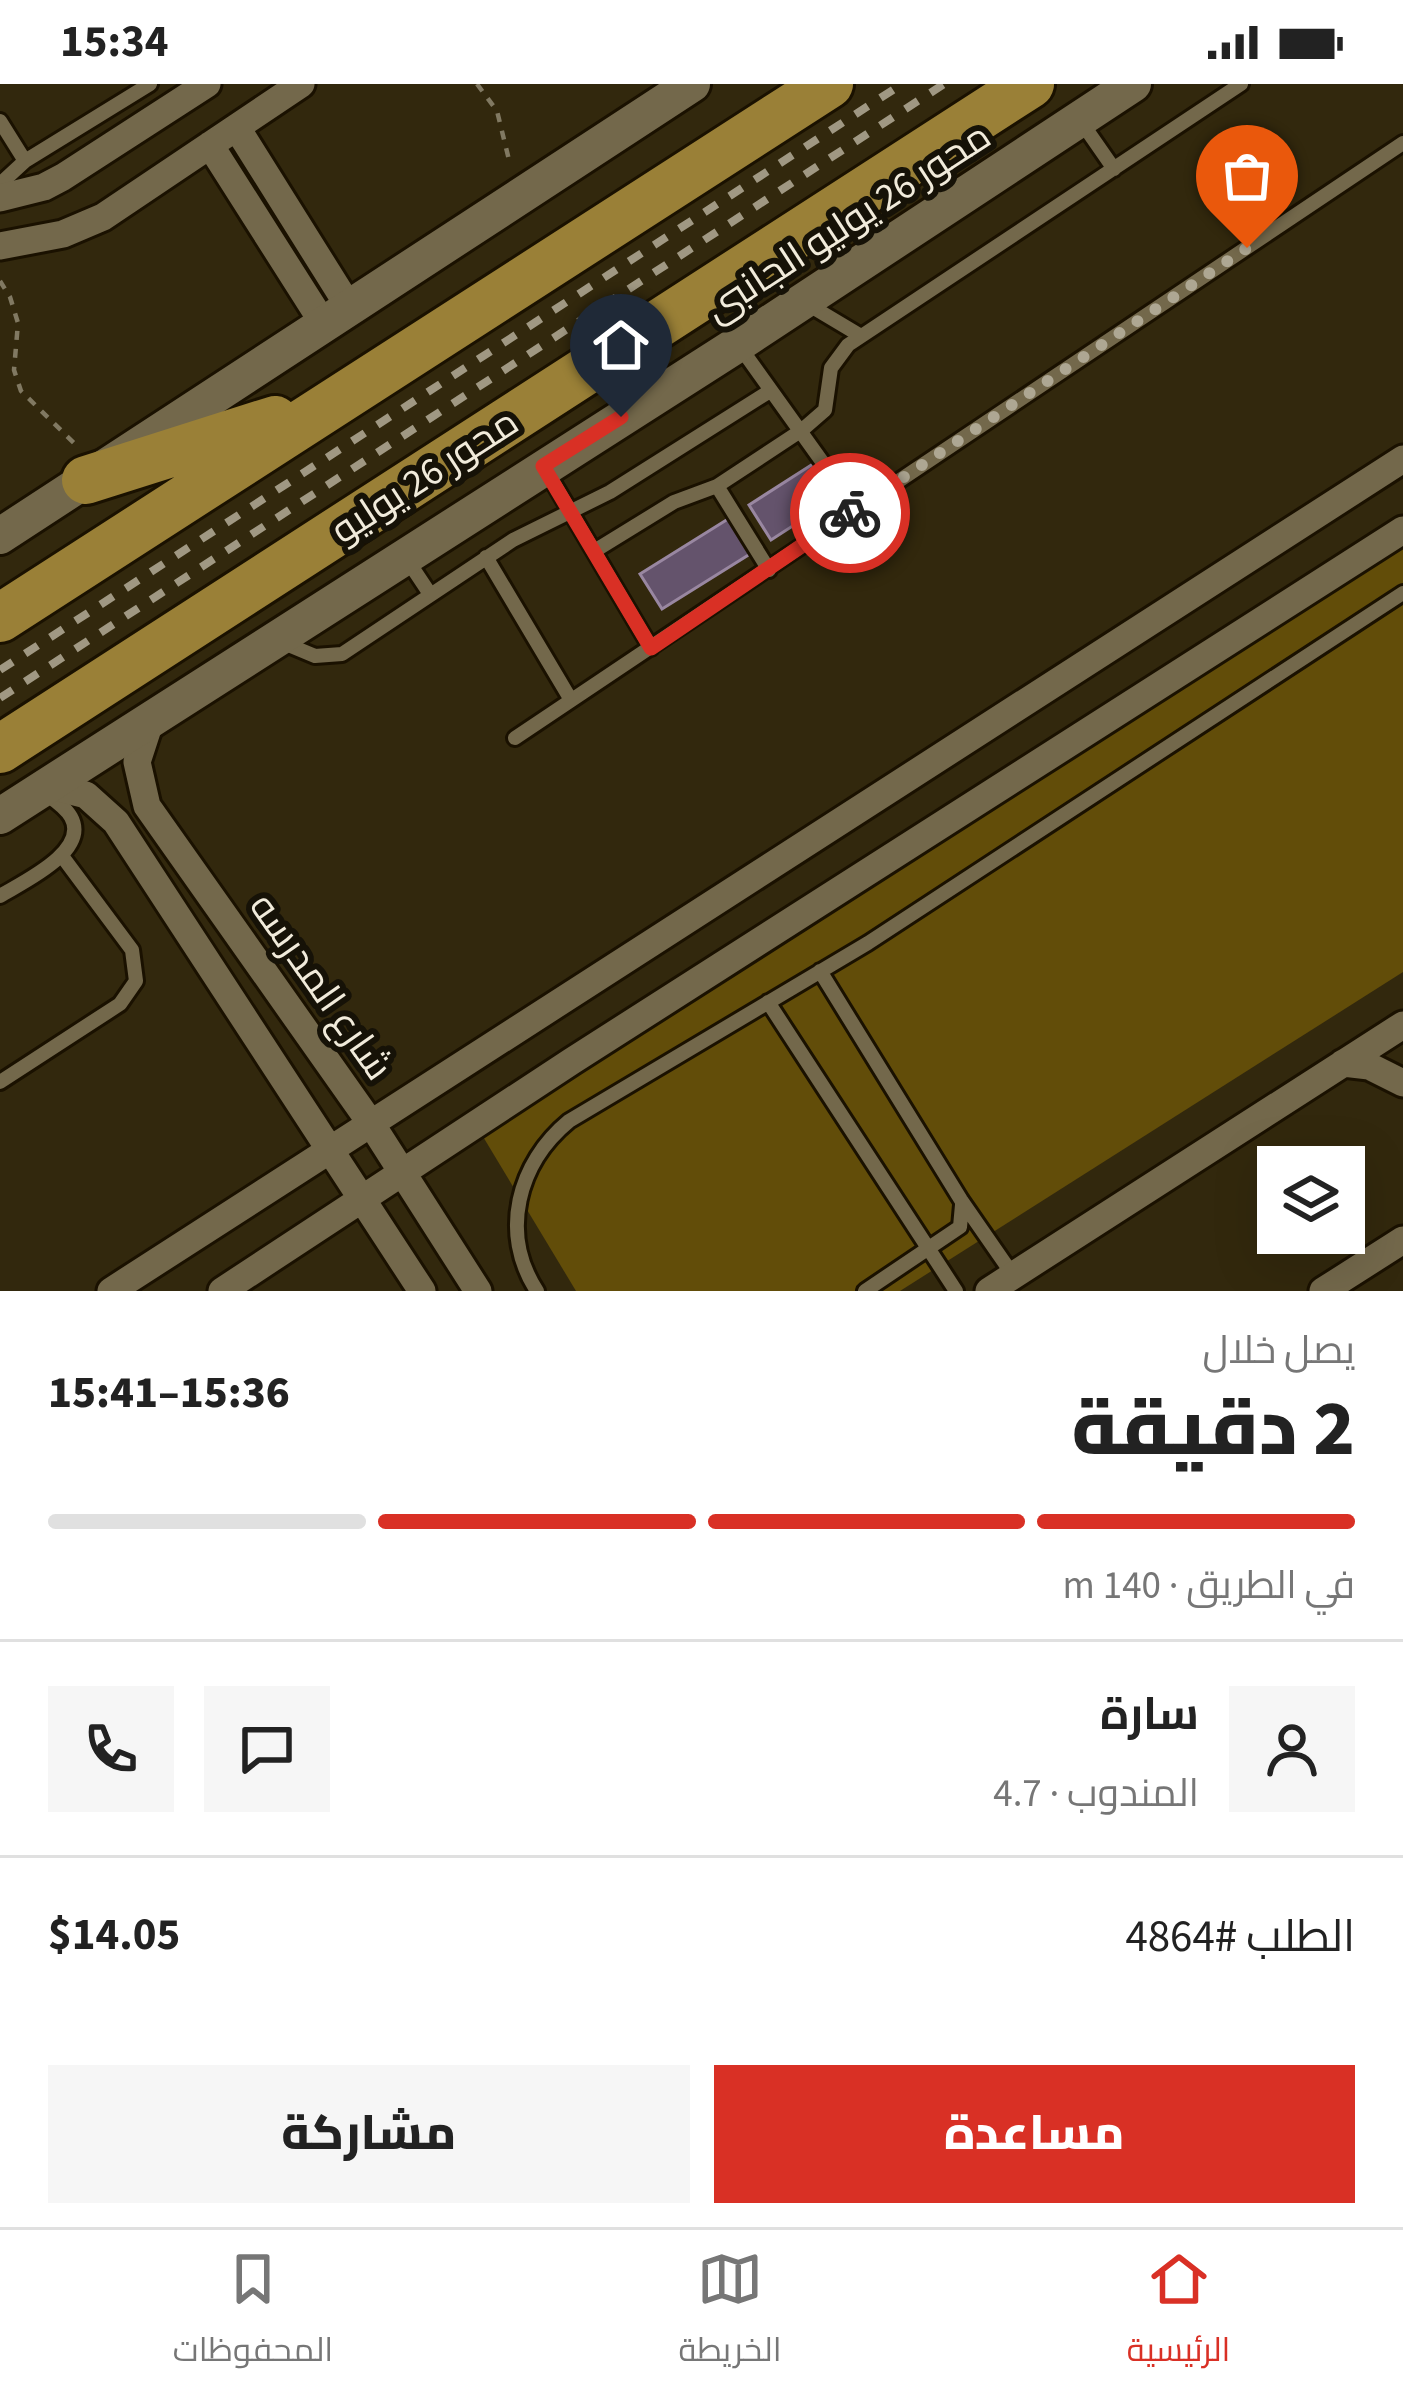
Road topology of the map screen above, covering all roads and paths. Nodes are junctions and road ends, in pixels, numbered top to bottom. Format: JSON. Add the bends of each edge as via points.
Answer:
{"nodes":[{"id":1,"x":150,"y":84,"type":"edge"},
{"id":2,"x":208,"y":84,"type":"edge"},
{"id":3,"x":301,"y":84,"type":"edge"},
{"id":4,"x":477,"y":84,"type":"edge"},
{"id":5,"x":692,"y":84,"type":"edge"},
{"id":6,"x":829,"y":84,"type":"edge"},
{"id":7,"x":1030,"y":84,"type":"edge"},
{"id":8,"x":1133,"y":84,"type":"edge"},
{"id":9,"x":1241,"y":84,"type":"edge"},
{"id":10,"x":1079,"y":119,"type":"junction"},
{"id":11,"x":0,"y":121,"type":"edge"},
{"id":12,"x":237,"y":128,"type":"junction"},
{"id":13,"x":1403,"y":143,"type":"edge"},
{"id":14,"x":210,"y":145,"type":"junction"},
{"id":15,"x":25,"y":161,"type":"junction"},
{"id":16,"x":1114,"y":169,"type":"junction"},
{"id":17,"x":0,"y":184,"type":"edge"},
{"id":18,"x":0,"y":198,"type":"edge"},
{"id":19,"x":514,"y":199,"type":"junction"},
{"id":20,"x":0,"y":246,"type":"edge"},
{"id":21,"x":0,"y":281,"type":"edge"},
{"id":22,"x":800,"y":300,"type":"junction"},
{"id":23,"x":338,"y":318,"type":"junction"},
{"id":24,"x":861,"y":337,"type":"junction"},
{"id":25,"x":738,"y":344,"type":"junction"},
{"id":26,"x":770,"y":391,"type":"junction"},
{"id":27,"x":337,"y":400,"type":"junction"},
{"id":28,"x":802,"y":430,"type":"junction"},
{"id":29,"x":1403,"y":459,"type":"edge"},
{"id":30,"x":543,"y":466,"type":"junction"},
{"id":31,"x":95,"y":474,"type":"junction"},
{"id":32,"x":717,"y":487,"type":"junction"},
{"id":33,"x":856,"y":508,"type":"junction"},
{"id":34,"x":571,"y":510,"type":"junction"},
{"id":35,"x":1403,"y":530,"type":"edge"},
{"id":36,"x":0,"y":536,"type":"edge"},
{"id":37,"x":596,"y":550,"type":"junction"},
{"id":38,"x":404,"y":555,"type":"junction"},
{"id":39,"x":486,"y":557,"type":"junction"},
{"id":40,"x":769,"y":570,"type":"junction"},
{"id":41,"x":1403,"y":592,"type":"edge"},
{"id":42,"x":430,"y":594,"type":"junction"},
{"id":43,"x":0,"y":618,"type":"edge"},
{"id":44,"x":274,"y":639,"type":"junction"},
{"id":45,"x":651,"y":648,"type":"junction"},
{"id":46,"x":572,"y":700,"type":"junction"},
{"id":47,"x":151,"y":719,"type":"junction"},
{"id":48,"x":514,"y":738,"type":"dead end"},
{"id":49,"x":0,"y":749,"type":"edge"},
{"id":50,"x":44,"y":787,"type":"junction"},
{"id":51,"x":0,"y":816,"type":"edge"},
{"id":52,"x":62,"y":856,"type":"junction"},
{"id":53,"x":0,"y":896,"type":"edge"},
{"id":54,"x":820,"y":971,"type":"junction"},
{"id":55,"x":768,"y":1003,"type":"junction"},
{"id":56,"x":1403,"y":1024,"type":"edge"},
{"id":57,"x":1343,"y":1063,"type":"junction"},
{"id":58,"x":0,"y":1082,"type":"edge"},
{"id":59,"x":1403,"y":1083,"type":"edge"},
{"id":60,"x":372,"y":1125,"type":"junction"},
{"id":61,"x":331,"y":1150,"type":"junction"},
{"id":62,"x":404,"y":1175,"type":"junction"},
{"id":63,"x":962,"y":1200,"type":"junction"},
{"id":64,"x":364,"y":1201,"type":"junction"},
{"id":65,"x":1403,"y":1240,"type":"edge"},
{"id":66,"x":930,"y":1248,"type":"junction"},
{"id":67,"x":1013,"y":1275,"type":"junction"},
{"id":68,"x":111,"y":1291,"type":"edge"},
{"id":69,"x":222,"y":1291,"type":"edge"},
{"id":70,"x":422,"y":1291,"type":"edge"},
{"id":71,"x":478,"y":1291,"type":"edge"},
{"id":72,"x":537,"y":1291,"type":"edge"},
{"id":73,"x":865,"y":1291,"type":"edge"},
{"id":74,"x":956,"y":1291,"type":"edge"},
{"id":75,"x":989,"y":1291,"type":"edge"},
{"id":76,"x":1322,"y":1291,"type":"edge"}],
"edges":[{"from":1,"to":15,"type":"lane"},
{"from":2,"to":18,"type":"street","via":[[44,187]]},
{"from":3,"to":12,"type":"street"},
{"from":4,"to":19,"type":"path","via":[[497,112]]},
{"from":5,"to":19,"type":"main road"},
{"from":6,"to":27,"type":"highway"},
{"from":7,"to":49,"type":"highway","name":"محور 26 يوليو"},
{"from":8,"to":10,"type":"main road","name":"محور 26 يوليو الجانبى"},
{"from":9,"to":16,"type":"lane"},
{"from":10,"to":16,"type":"lane"},
{"from":10,"to":22,"type":"main road","name":"محور 26 يوليو الجانبى"},
{"from":11,"to":15,"type":"lane"},
{"from":12,"to":14,"type":"street"},
{"from":12,"to":23,"type":"street"},
{"from":13,"to":33,"type":"lane"},
{"from":14,"to":20,"type":"street","via":[[83,227]]},
{"from":14,"to":23,"type":"street"},
{"from":15,"to":17,"type":"lane"},
{"from":16,"to":24,"type":"lane"},
{"from":19,"to":23,"type":"main road"},
{"from":21,"to":31,"type":"path","via":[[18,322],[14,370],[21,392]]},
{"from":22,"to":24,"type":"lane"},
{"from":22,"to":25,"type":"main road","name":"محور 26 يوليو الجانبى"},
{"from":23,"to":31,"type":"main road"},
{"from":24,"to":28,"type":"lane","via":[[835,360],[825,410]]},
{"from":25,"to":26,"type":"lane"},
{"from":25,"to":30,"type":"main road","name":"محور 26 يوليو الجانبى"},
{"from":26,"to":28,"type":"lane"},
{"from":26,"to":34,"type":"lane"},
{"from":27,"to":31,"type":"highway"},
{"from":27,"to":43,"type":"highway"},
{"from":28,"to":32,"type":"lane"},
{"from":28,"to":33,"type":"lane"},
{"from":29,"to":60,"type":"street"},
{"from":30,"to":34,"type":"lane"},
{"from":30,"to":38,"type":"main road","name":"محور 26 يوليو الجانبى"},
{"from":31,"to":36,"type":"main road"},
{"from":32,"to":37,"type":"lane","via":[[674,502]]},
{"from":32,"to":40,"type":"lane"},
{"from":33,"to":40,"type":"lane"},
{"from":34,"to":37,"type":"lane"},
{"from":34,"to":39,"type":"lane"},
{"from":35,"to":62,"type":"street"},
{"from":37,"to":45,"type":"lane"},
{"from":38,"to":42,"type":"lane"},
{"from":38,"to":44,"type":"main road","name":"محور 26 يوليو الجانبى"},
{"from":39,"to":42,"type":"lane"},
{"from":39,"to":46,"type":"lane"},
{"from":40,"to":45,"type":"lane"},
{"from":41,"to":54,"type":"lane"},
{"from":42,"to":44,"type":"lane","via":[[333,657]]},
{"from":44,"to":47,"type":"main road","name":"محور 26 يوليو الجانبى"},
{"from":45,"to":46,"type":"lane"},
{"from":46,"to":48,"type":"lane"},
{"from":47,"to":50,"type":"main road","name":"محور 26 يوليو الجانبى"},
{"from":47,"to":60,"type":"street","name":"شارع المدرسه","via":[[137,762],[147,806]]},
{"from":50,"to":51,"type":"main road","name":"محور 26 يوليو الجانبى"},
{"from":50,"to":52,"type":"lane","via":[[74,823]]},
{"from":50,"to":61,"type":"street","name":"شارع المدرسه","via":[[86,796],[116,822]]},
{"from":52,"to":53,"type":"lane"},
{"from":52,"to":58,"type":"lane","via":[[132,950],[136,981],[120,1004]]},
{"from":54,"to":55,"type":"lane"},
{"from":54,"to":63,"type":"lane"},
{"from":55,"to":66,"type":"lane"},
{"from":55,"to":72,"type":"lane","via":[[569,1121],[544,1146],[520,1192],[516,1228]]},
{"from":56,"to":57,"type":"street"},
{"from":57,"to":59,"type":"street"},
{"from":57,"to":67,"type":"street"},
{"from":60,"to":61,"type":"street"},
{"from":60,"to":62,"type":"street","name":"شارع المدرسه"},
{"from":61,"to":64,"type":"street","name":"شارع المدرسه"},
{"from":61,"to":68,"type":"street"},
{"from":62,"to":64,"type":"street"},
{"from":62,"to":71,"type":"street","name":"شارع المدرسه"},
{"from":63,"to":66,"type":"lane","via":[[960,1227]]},
{"from":63,"to":67,"type":"lane"},
{"from":64,"to":69,"type":"street"},
{"from":64,"to":70,"type":"street","name":"شارع المدرسه"},
{"from":65,"to":76,"type":"street"},
{"from":66,"to":73,"type":"lane"},
{"from":66,"to":74,"type":"lane"},
{"from":67,"to":75,"type":"street"}]}
